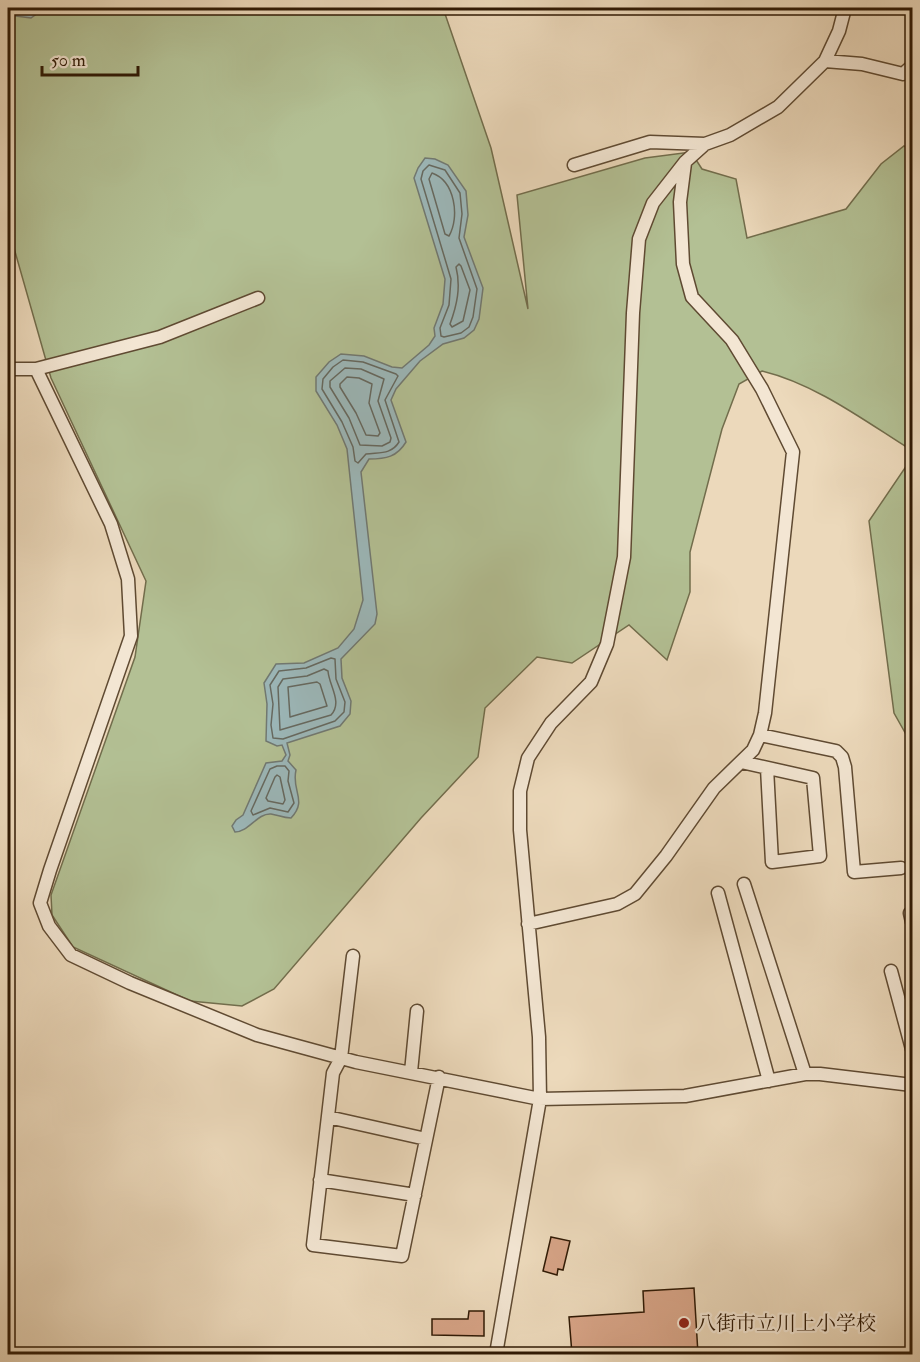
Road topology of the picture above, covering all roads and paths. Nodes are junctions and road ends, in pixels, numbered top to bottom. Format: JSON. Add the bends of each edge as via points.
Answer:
{"nodes":[{"id":1,"x":845,"y":8,"type":"edge"},
{"id":2,"x":825,"y":60,"type":"junction"},
{"id":3,"x":912,"y":66,"type":"edge"},
{"id":4,"x":705,"y":144,"type":"junction"},
{"id":5,"x":685,"y":162,"type":"junction"},
{"id":6,"x":574,"y":165,"type":"dead end"},
{"id":7,"x":258,"y":298,"type":"dead end"},
{"id":8,"x":8,"y":369,"type":"edge"},
{"id":9,"x":36,"y":369,"type":"junction"},
{"id":10,"x":760,"y":735,"type":"junction"},
{"id":11,"x":741,"y":762,"type":"junction"},
{"id":12,"x":767,"y":768,"type":"junction"},
{"id":13,"x":901,"y":868,"type":"dead end"},
{"id":14,"x":744,"y":884,"type":"dead end"},
{"id":15,"x":718,"y":893,"type":"dead end"},
{"id":16,"x":528,"y":924,"type":"junction"},
{"id":17,"x":353,"y":956,"type":"dead end"},
{"id":18,"x":891,"y":971,"type":"dead end"},
{"id":19,"x":417,"y":1011,"type":"dead end"},
{"id":20,"x":912,"y":1049,"type":"edge"},
{"id":21,"x":341,"y":1058,"type":"junction"},
{"id":22,"x":411,"y":1072,"type":"junction"},
{"id":23,"x":806,"y":1074,"type":"junction"},
{"id":24,"x":439,"y":1077,"type":"junction"},
{"id":25,"x":769,"y":1081,"type":"junction"},
{"id":26,"x":912,"y":1085,"type":"edge"},
{"id":27,"x":540,"y":1099,"type":"junction"},
{"id":28,"x":328,"y":1117,"type":"junction"},
{"id":29,"x":426,"y":1139,"type":"junction"},
{"id":30,"x":320,"y":1180,"type":"junction"},
{"id":31,"x":415,"y":1195,"type":"junction"},
{"id":32,"x":496,"y":1354,"type":"edge"}],
"edges":[{"from":1,"to":2,"type":"street"},
{"from":2,"to":3,"type":"street","via":[[903,74]]},
{"from":2,"to":4,"type":"street","via":[[778,106],[730,135]]},
{"from":4,"to":5,"type":"street"},
{"from":4,"to":6,"type":"street","via":[[650,142]]},
{"from":5,"to":10,"type":"street","via":[[680,202],[683,264],[692,297],[732,340],[793,452]]},
{"from":5,"to":16,"type":"street","via":[[652,203],[639,239],[624,557],[607,644],[591,682],[550,723],[528,758],[520,791]]},
{"from":7,"to":9,"type":"street","via":[[160,338]]},
{"from":8,"to":9,"type":"street"},
{"from":9,"to":21,"type":"street","via":[[111,525],[128,579],[131,636],[40,903],[49,926],[71,955],[130,983],[257,1035]]},
{"from":10,"to":11,"type":"street"},
{"from":10,"to":13,"type":"street","via":[[829,748],[842,757],[854,872]]},
{"from":11,"to":12,"type":"street"},
{"from":11,"to":16,"type":"street","via":[[714,788],[635,894],[617,904]]},
{"from":12,"to":12,"type":"street","via":[[813,778],[820,856],[772,862]]},
{"from":14,"to":23,"type":"street"},
{"from":15,"to":25,"type":"street"},
{"from":16,"to":27,"type":"street","via":[[539,1036]]},
{"from":17,"to":21,"type":"street"},
{"from":18,"to":20,"type":"street"},
{"from":19,"to":22,"type":"street"},
{"from":21,"to":22,"type":"street"},
{"from":21,"to":28,"type":"street","via":[[333,1073]]},
{"from":22,"to":24,"type":"street"},
{"from":23,"to":25,"type":"street"},
{"from":23,"to":26,"type":"street"},
{"from":24,"to":27,"type":"street"},
{"from":24,"to":29,"type":"street"},
{"from":25,"to":27,"type":"street","via":[[685,1096]]},
{"from":27,"to":32,"type":"street"},
{"from":28,"to":29,"type":"street"},
{"from":28,"to":30,"type":"street"},
{"from":29,"to":31,"type":"street"},
{"from":30,"to":31,"type":"street"},
{"from":30,"to":31,"type":"street","via":[[313,1245],[402,1256]]}]}
